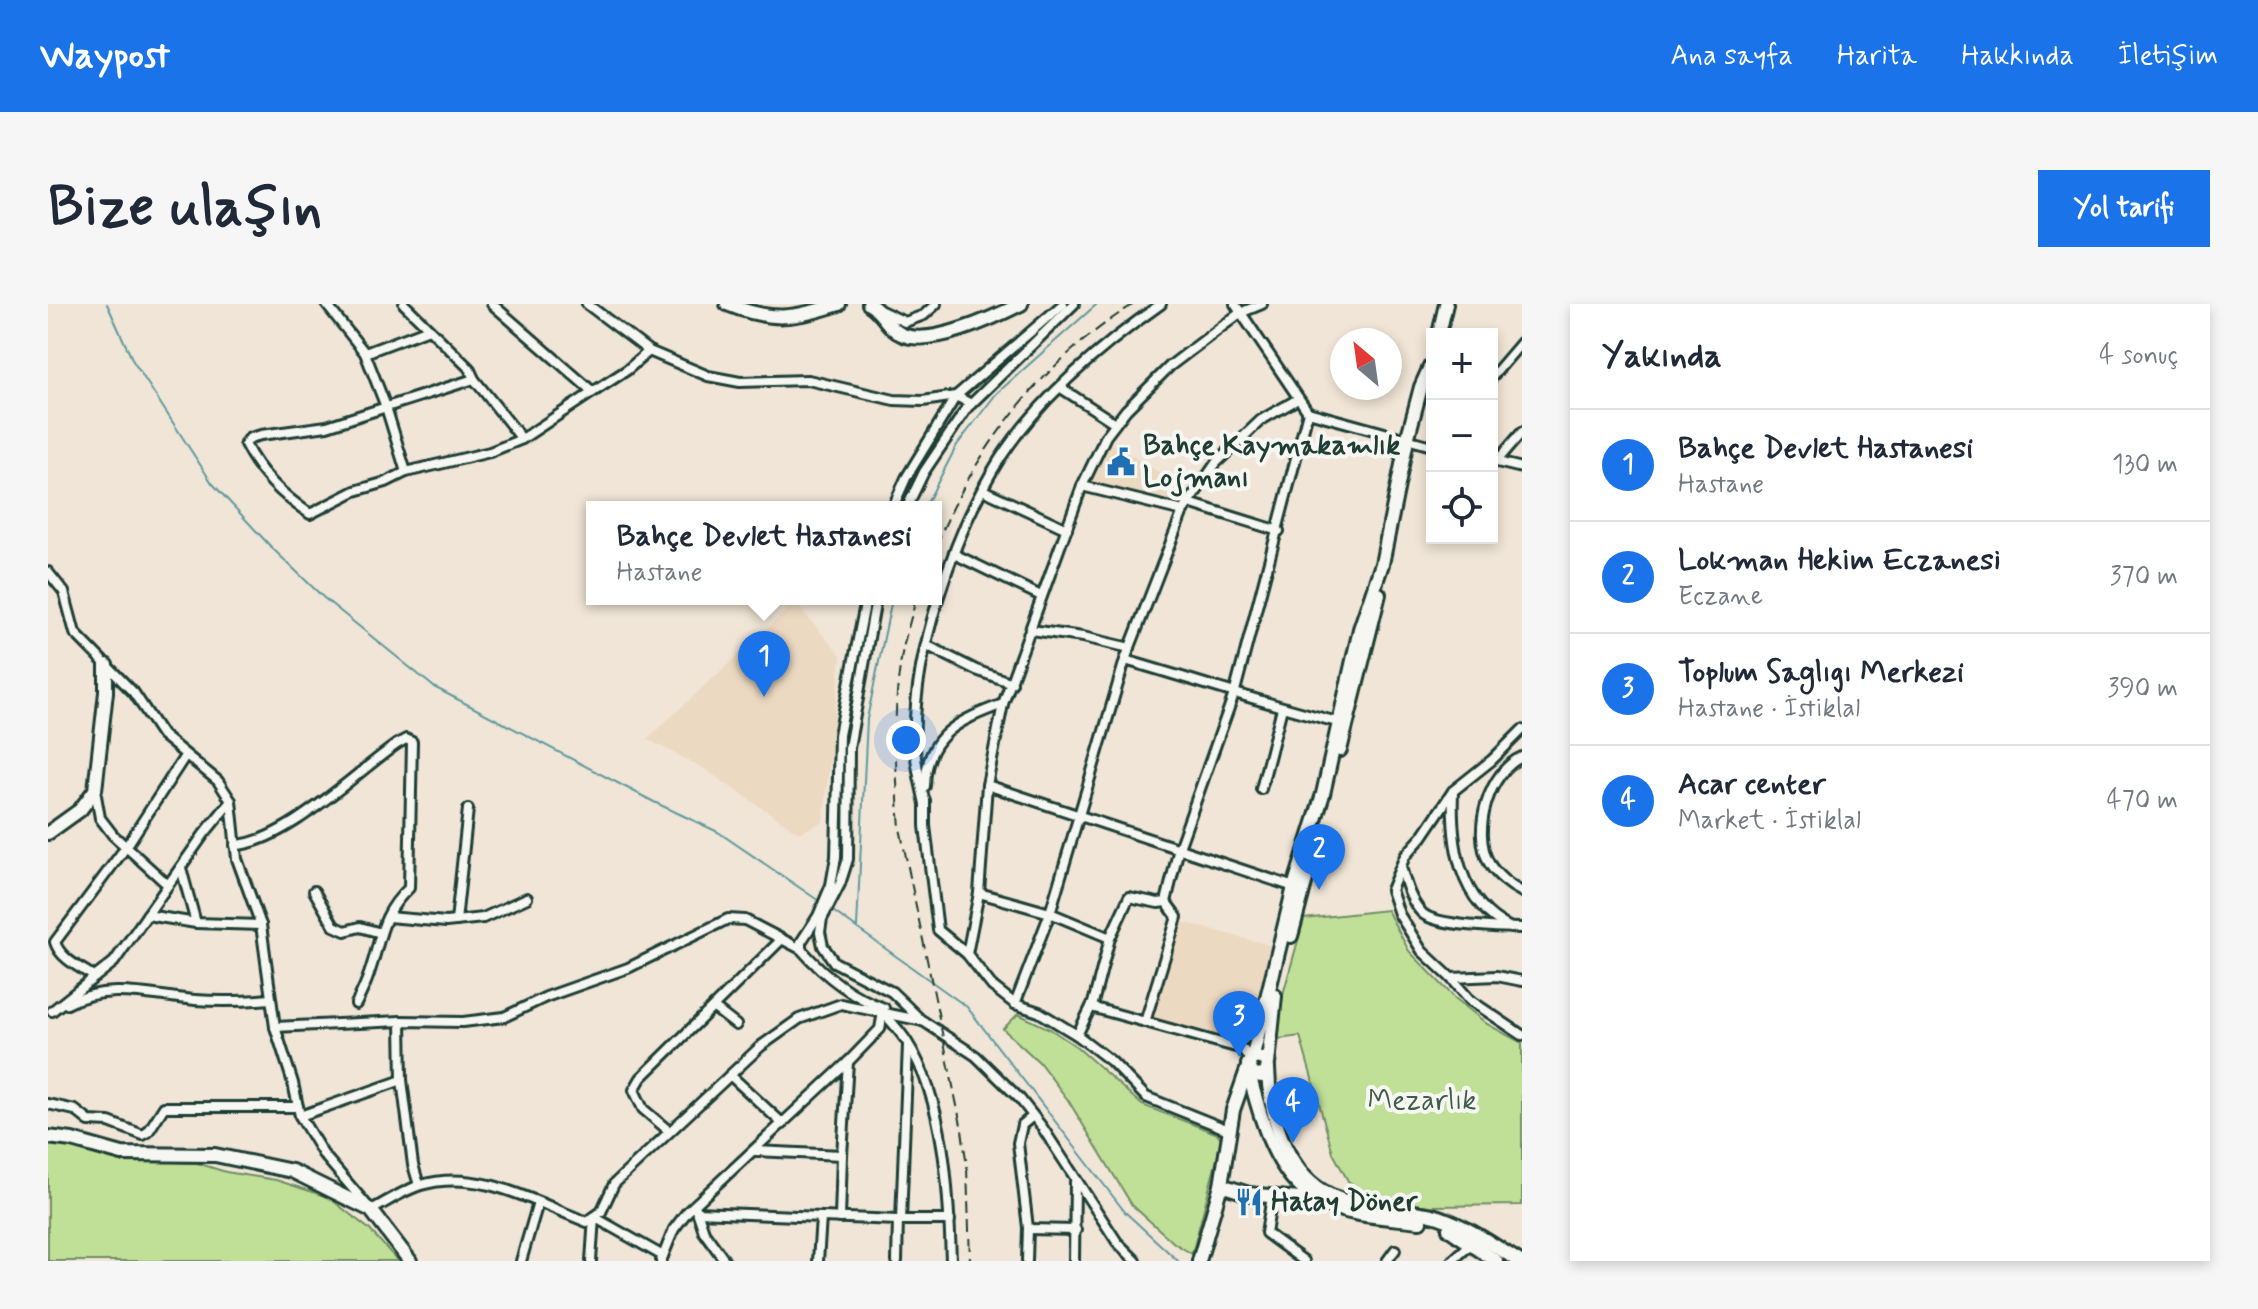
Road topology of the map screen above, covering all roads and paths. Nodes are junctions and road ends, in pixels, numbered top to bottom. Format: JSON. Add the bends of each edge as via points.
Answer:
{"nodes":[{"id":1,"x":326,"y":304,"type":"edge"},
{"id":2,"x":404,"y":304,"type":"edge"},
{"id":3,"x":492,"y":304,"type":"edge"},
{"id":4,"x":587,"y":304,"type":"edge"},
{"id":5,"x":727,"y":304,"type":"edge"},
{"id":6,"x":839,"y":304,"type":"edge"},
{"id":7,"x":936,"y":304,"type":"edge"},
{"id":8,"x":1021,"y":304,"type":"edge"},
{"id":9,"x":1063,"y":304,"type":"edge"},
{"id":10,"x":1074,"y":304,"type":"edge"},
{"id":11,"x":1161,"y":304,"type":"edge"},
{"id":12,"x":1235,"y":304,"type":"edge"},
{"id":13,"x":1262,"y":304,"type":"edge"},
{"id":14,"x":1446,"y":304,"type":"edge"},
{"id":15,"x":874,"y":307,"type":"edge"},
{"id":16,"x":1240,"y":313,"type":"junction"},
{"id":17,"x":1440,"y":328,"type":"edge"},
{"id":18,"x":429,"y":329,"type":"junction"},
{"id":19,"x":1522,"y":342,"type":"edge"},
{"id":20,"x":649,"y":351,"type":"junction"},
{"id":21,"x":365,"y":353,"type":"junction"},
{"id":22,"x":1498,"y":370,"type":"edge"},
{"id":23,"x":1426,"y":376,"type":"edge"},
{"id":24,"x":474,"y":379,"type":"junction"},
{"id":25,"x":1061,"y":388,"type":"junction"},
{"id":26,"x":593,"y":392,"type":"junction"},
{"id":27,"x":956,"y":396,"type":"junction"},
{"id":28,"x":1298,"y":399,"type":"junction"},
{"id":29,"x":971,"y":404,"type":"junction"},
{"id":30,"x":386,"y":407,"type":"junction"},
{"id":31,"x":1308,"y":412,"type":"junction"},
{"id":32,"x":1115,"y":423,"type":"junction"},
{"id":33,"x":1522,"y":432,"type":"edge"},
{"id":34,"x":522,"y":439,"type":"junction"},
{"id":35,"x":1411,"y":441,"type":"junction"},
{"id":36,"x":1426,"y":445,"type":"edge"},
{"id":37,"x":1498,"y":457,"type":"edge"},
{"id":38,"x":1498,"y":462,"type":"edge"},
{"id":39,"x":1522,"y":468,"type":"edge"},
{"id":40,"x":406,"y":472,"type":"junction"},
{"id":41,"x":1082,"y":486,"type":"junction"},
{"id":42,"x":983,"y":490,"type":"junction"},
{"id":43,"x":896,"y":501,"type":"edge"},
{"id":44,"x":910,"y":501,"type":"edge"},
{"id":45,"x":1189,"y":503,"type":"junction"},
{"id":46,"x":1183,"y":511,"type":"junction"},
{"id":47,"x":1067,"y":529,"type":"junction"},
{"id":48,"x":1279,"y":531,"type":"junction"},
{"id":49,"x":954,"y":554,"type":"junction"},
{"id":50,"x":48,"y":572,"type":"edge"},
{"id":51,"x":942,"y":585,"type":"edge"},
{"id":52,"x":1041,"y":596,"type":"junction"},
{"id":53,"x":865,"y":605,"type":"edge"},
{"id":54,"x":875,"y":605,"type":"edge"},
{"id":55,"x":937,"y":605,"type":"edge"},
{"id":56,"x":1031,"y":630,"type":"junction"},
{"id":57,"x":926,"y":645,"type":"junction"},
{"id":58,"x":1130,"y":648,"type":"junction"},
{"id":59,"x":1125,"y":660,"type":"junction"},
{"id":60,"x":106,"y":665,"type":"junction"},
{"id":61,"x":1012,"y":683,"type":"junction"},
{"id":62,"x":1235,"y":691,"type":"junction"},
{"id":63,"x":1003,"y":704,"type":"junction"},
{"id":64,"x":1282,"y":708,"type":"junction"},
{"id":65,"x":1342,"y":723,"type":"junction"},
{"id":66,"x":1522,"y":730,"type":"edge"},
{"id":67,"x":185,"y":756,"type":"junction"},
{"id":68,"x":1522,"y":757,"type":"edge"},
{"id":69,"x":987,"y":785,"type":"junction"},
{"id":70,"x":1261,"y":789,"type":"dead end"},
{"id":71,"x":95,"y":790,"type":"junction"},
{"id":72,"x":1453,"y":791,"type":"junction"},
{"id":73,"x":231,"y":801,"type":"junction"},
{"id":74,"x":925,"y":804,"type":"junction"},
{"id":75,"x":468,"y":809,"type":"dead end"},
{"id":76,"x":1078,"y":814,"type":"junction"},
{"id":77,"x":48,"y":833,"type":"edge"},
{"id":78,"x":235,"y":845,"type":"junction"},
{"id":79,"x":126,"y":847,"type":"junction"},
{"id":80,"x":1179,"y":848,"type":"junction"},
{"id":81,"x":1401,"y":867,"type":"junction"},
{"id":82,"x":181,"y":868,"type":"junction"},
{"id":83,"x":168,"y":885,"type":"junction"},
{"id":84,"x":833,"y":888,"type":"junction"},
{"id":85,"x":1298,"y":888,"type":"junction"},
{"id":86,"x":314,"y":891,"type":"dead end"},
{"id":87,"x":1522,"y":892,"type":"edge"},
{"id":88,"x":979,"y":893,"type":"junction"},
{"id":89,"x":527,"y":898,"type":"dead end"},
{"id":90,"x":1166,"y":902,"type":"junction"},
{"id":91,"x":1050,"y":913,"type":"junction"},
{"id":92,"x":147,"y":915,"type":"junction"},
{"id":93,"x":820,"y":916,"type":"junction"},
{"id":94,"x":388,"y":917,"type":"junction"},
{"id":95,"x":456,"y":921,"type":"junction"},
{"id":96,"x":196,"y":923,"type":"junction"},
{"id":97,"x":261,"y":925,"type":"junction"},
{"id":98,"x":1511,"y":928,"type":"junction"},
{"id":99,"x":1522,"y":928,"type":"edge"},
{"id":100,"x":381,"y":933,"type":"junction"},
{"id":101,"x":1110,"y":938,"type":"junction"},
{"id":102,"x":782,"y":939,"type":"junction"},
{"id":103,"x":801,"y":949,"type":"junction"},
{"id":104,"x":967,"y":954,"type":"junction"},
{"id":105,"x":95,"y":977,"type":"junction"},
{"id":106,"x":1451,"y":978,"type":"junction"},
{"id":107,"x":1522,"y":981,"type":"edge"},
{"id":108,"x":271,"y":999,"type":"junction"},
{"id":109,"x":356,"y":1004,"type":"dead end"},
{"id":110,"x":1015,"y":1004,"type":"junction"},
{"id":111,"x":1091,"y":1007,"type":"junction"},
{"id":112,"x":714,"y":1008,"type":"junction"},
{"id":113,"x":883,"y":1012,"type":"junction"},
{"id":114,"x":401,"y":1021,"type":"junction"},
{"id":115,"x":923,"y":1021,"type":"junction"},
{"id":116,"x":1145,"y":1022,"type":"junction"},
{"id":117,"x":736,"y":1025,"type":"dead end"},
{"id":118,"x":275,"y":1027,"type":"junction"},
{"id":119,"x":1077,"y":1035,"type":"junction"},
{"id":120,"x":1522,"y":1035,"type":"edge"},
{"id":121,"x":908,"y":1042,"type":"junction"},
{"id":122,"x":848,"y":1062,"type":"junction"},
{"id":123,"x":1250,"y":1064,"type":"junction"},
{"id":124,"x":1266,"y":1070,"type":"junction"},
{"id":125,"x":730,"y":1075,"type":"junction"},
{"id":126,"x":402,"y":1080,"type":"junction"},
{"id":127,"x":1253,"y":1088,"type":"junction"},
{"id":128,"x":48,"y":1104,"type":"edge"},
{"id":129,"x":299,"y":1111,"type":"junction"},
{"id":130,"x":1033,"y":1116,"type":"junction"},
{"id":131,"x":783,"y":1124,"type":"junction"},
{"id":132,"x":669,"y":1131,"type":"junction"},
{"id":133,"x":1231,"y":1131,"type":"junction"},
{"id":134,"x":48,"y":1137,"type":"edge"},
{"id":135,"x":755,"y":1151,"type":"junction"},
{"id":136,"x":842,"y":1155,"type":"junction"},
{"id":137,"x":1075,"y":1178,"type":"junction"},
{"id":138,"x":419,"y":1185,"type":"junction"},
{"id":139,"x":1221,"y":1185,"type":"junction"},
{"id":140,"x":1272,"y":1197,"type":"junction"},
{"id":141,"x":1319,"y":1201,"type":"junction"},
{"id":142,"x":538,"y":1203,"type":"junction"},
{"id":143,"x":696,"y":1208,"type":"junction"},
{"id":144,"x":371,"y":1210,"type":"junction"},
{"id":145,"x":594,"y":1217,"type":"junction"},
{"id":146,"x":821,"y":1218,"type":"junction"},
{"id":147,"x":840,"y":1218,"type":"junction"},
{"id":148,"x":899,"y":1220,"type":"junction"},
{"id":149,"x":950,"y":1220,"type":"junction"},
{"id":150,"x":1028,"y":1229,"type":"junction"},
{"id":151,"x":1076,"y":1230,"type":"junction"},
{"id":152,"x":1472,"y":1243,"type":"junction"},
{"id":153,"x":1395,"y":1250,"type":"dead end"},
{"id":154,"x":662,"y":1259,"type":"edge"},
{"id":155,"x":410,"y":1261,"type":"edge"},
{"id":156,"x":521,"y":1261,"type":"edge"},
{"id":157,"x":591,"y":1261,"type":"edge"},
{"id":158,"x":725,"y":1261,"type":"edge"},
{"id":159,"x":818,"y":1261,"type":"edge"},
{"id":160,"x":897,"y":1261,"type":"edge"},
{"id":161,"x":951,"y":1261,"type":"edge"},
{"id":162,"x":1027,"y":1261,"type":"edge"},
{"id":163,"x":1074,"y":1261,"type":"edge"},
{"id":164,"x":1136,"y":1261,"type":"edge"},
{"id":165,"x":1199,"y":1261,"type":"edge"},
{"id":166,"x":1304,"y":1261,"type":"edge"},
{"id":167,"x":1387,"y":1261,"type":"edge"},
{"id":168,"x":1452,"y":1261,"type":"edge"},
{"id":169,"x":1496,"y":1261,"type":"edge"},
{"id":170,"x":1519,"y":1261,"type":"edge"}],
"edges":[{"from":1,"to":21,"type":"street"},
{"from":2,"to":18,"type":"street"},
{"from":3,"to":26,"type":"street"},
{"from":4,"to":20,"type":"street"},
{"from":5,"to":6,"type":"street","via":[[787,318]]},
{"from":7,"to":15,"type":"street","via":[[905,322]]},
{"from":8,"to":15,"type":"street","via":[[988,321],[915,338],[898,334]]},
{"from":9,"to":27,"type":"street"},
{"from":10,"to":29,"type":"street"},
{"from":11,"to":25,"type":"street","via":[[1107,343]]},
{"from":12,"to":16,"type":"street"},
{"from":13,"to":16,"type":"street"},
{"from":14,"to":17,"type":"street"},
{"from":16,"to":28,"type":"street"},
{"from":16,"to":32,"type":"street","via":[[1170,366]]},
{"from":18,"to":21,"type":"street"},
{"from":18,"to":24,"type":"street"},
{"from":19,"to":22,"type":"street"},
{"from":20,"to":26,"type":"street"},
{"from":20,"to":27,"type":"street","via":[[708,376],[740,382],[808,380],[894,400]]},
{"from":21,"to":30,"type":"street"},
{"from":23,"to":35,"type":"street"},
{"from":24,"to":30,"type":"street"},
{"from":24,"to":34,"type":"street"},
{"from":25,"to":32,"type":"street"},
{"from":25,"to":42,"type":"street","via":[[1000,459]]},
{"from":26,"to":34,"type":"street"},
{"from":27,"to":29,"type":"street"},
{"from":27,"to":43,"type":"street"},
{"from":28,"to":31,"type":"street"},
{"from":28,"to":45,"type":"street","via":[[1261,420],[1216,463]]},
{"from":29,"to":44,"type":"street"},
{"from":30,"to":40,"type":"street"},
{"from":30,"to":40,"type":"street","via":[[327,426],[261,435],[245,444],[269,481],[310,514]]},
{"from":31,"to":35,"type":"street"},
{"from":31,"to":48,"type":"street"},
{"from":32,"to":41,"type":"street"},
{"from":33,"to":37,"type":"street"},
{"from":34,"to":40,"type":"street"},
{"from":35,"to":36,"type":"street"},
{"from":35,"to":65,"type":"street"},
{"from":38,"to":39,"type":"street"},
{"from":41,"to":46,"type":"street"},
{"from":41,"to":47,"type":"street"},
{"from":42,"to":47,"type":"street"},
{"from":42,"to":49,"type":"street"},
{"from":45,"to":46,"type":"street"},
{"from":45,"to":48,"type":"street"},
{"from":46,"to":58,"type":"street"},
{"from":47,"to":52,"type":"street"},
{"from":48,"to":62,"type":"street"},
{"from":49,"to":51,"type":"street"},
{"from":49,"to":52,"type":"street"},
{"from":50,"to":60,"type":"street","via":[[64,592],[75,633]]},
{"from":52,"to":56,"type":"street"},
{"from":53,"to":84,"type":"street","via":[[839,735]]},
{"from":54,"to":84,"type":"street","via":[[849,748],[848,859]]},
{"from":55,"to":57,"type":"street"},
{"from":56,"to":58,"type":"street"},
{"from":56,"to":61,"type":"street"},
{"from":57,"to":61,"type":"street"},
{"from":57,"to":74,"type":"street","via":[[914,744]]},
{"from":58,"to":59,"type":"street"},
{"from":59,"to":62,"type":"street"},
{"from":59,"to":76,"type":"street"},
{"from":60,"to":67,"type":"street"},
{"from":60,"to":71,"type":"street"},
{"from":61,"to":63,"type":"street"},
{"from":62,"to":64,"type":"street"},
{"from":62,"to":80,"type":"street"},
{"from":63,"to":69,"type":"street"},
{"from":63,"to":74,"type":"street","via":[[945,733],[925,773]]},
{"from":64,"to":65,"type":"street"},
{"from":64,"to":70,"type":"street"},
{"from":65,"to":85,"type":"street"},
{"from":66,"to":72,"type":"street"},
{"from":67,"to":73,"type":"street","via":[[218,781]]},
{"from":67,"to":79,"type":"street"},
{"from":68,"to":87,"type":"street","via":[[1503,768],[1490,792],[1483,841],[1489,862]]},
{"from":69,"to":76,"type":"street"},
{"from":69,"to":88,"type":"street"},
{"from":71,"to":77,"type":"street","via":[[80,810]]},
{"from":71,"to":79,"type":"street","via":[[100,818]]},
{"from":72,"to":81,"type":"street"},
{"from":72,"to":98,"type":"street","via":[[1454,847],[1466,883],[1495,920]]},
{"from":73,"to":78,"type":"street"},
{"from":73,"to":82,"type":"street"},
{"from":74,"to":104,"type":"street","via":[[938,930]]},
{"from":75,"to":95,"type":"street"},
{"from":76,"to":80,"type":"street"},
{"from":76,"to":91,"type":"street"},
{"from":78,"to":94,"type":"street","via":[[252,845],[279,832],[392,747],[410,740],[409,888]]},
{"from":78,"to":97,"type":"street"},
{"from":79,"to":83,"type":"street"},
{"from":79,"to":105,"type":"street","via":[[55,942],[57,950]]},
{"from":80,"to":85,"type":"street"},
{"from":80,"to":90,"type":"street"},
{"from":81,"to":98,"type":"street","via":[[1409,894],[1424,916]]},
{"from":81,"to":106,"type":"street","via":[[1391,890],[1399,914],[1422,951]]},
{"from":82,"to":83,"type":"street"},
{"from":82,"to":96,"type":"street"},
{"from":83,"to":92,"type":"street"},
{"from":84,"to":93,"type":"street"},
{"from":85,"to":123,"type":"street"},
{"from":85,"to":124,"type":"street","via":[[1272,1006]]},
{"from":86,"to":100,"type":"street","via":[[334,926]]},
{"from":88,"to":91,"type":"street"},
{"from":88,"to":104,"type":"street"},
{"from":89,"to":95,"type":"street","via":[[491,916]]},
{"from":90,"to":101,"type":"street","via":[[1129,897]]},
{"from":90,"to":116,"type":"street","via":[[1177,917]]},
{"from":91,"to":101,"type":"street"},
{"from":91,"to":110,"type":"street"},
{"from":92,"to":96,"type":"street"},
{"from":92,"to":105,"type":"street","via":[[114,962]]},
{"from":93,"to":103,"type":"street"},
{"from":93,"to":115,"type":"street","via":[[823,946],[834,962],[892,992]]},
{"from":94,"to":95,"type":"street"},
{"from":94,"to":100,"type":"street"},
{"from":96,"to":97,"type":"street"},
{"from":97,"to":108,"type":"street"},
{"from":98,"to":99,"type":"street"},
{"from":100,"to":109,"type":"street"},
{"from":101,"to":111,"type":"street"},
{"from":102,"to":103,"type":"street"},
{"from":102,"to":112,"type":"street"},
{"from":102,"to":114,"type":"street","via":[[745,920],[728,919],[628,968],[504,1017]]},
{"from":103,"to":115,"type":"street","via":[[830,978],[871,1004]]},
{"from":104,"to":110,"type":"street","via":[[992,986]]},
{"from":105,"to":108,"type":"street","via":[[52,1011],[102,992],[233,1002]]},
{"from":106,"to":107,"type":"street"},
{"from":106,"to":120,"type":"street","via":[[1470,1000]]},
{"from":108,"to":118,"type":"street"},
{"from":110,"to":119,"type":"street"},
{"from":111,"to":116,"type":"street"},
{"from":111,"to":119,"type":"street"},
{"from":112,"to":117,"type":"street"},
{"from":112,"to":132,"type":"street","via":[[634,1090],[643,1109]]},
{"from":113,"to":115,"type":"street"},
{"from":113,"to":121,"type":"street"},
{"from":113,"to":122,"type":"street","via":[[880,1029]]},
{"from":113,"to":125,"type":"street","via":[[841,1004],[799,1019]]},
{"from":114,"to":118,"type":"street"},
{"from":114,"to":126,"type":"street"},
{"from":115,"to":130,"type":"street","via":[[976,1056]]},
{"from":116,"to":123,"type":"street","via":[[1243,1049]]},
{"from":118,"to":129,"type":"street"},
{"from":119,"to":133,"type":"street","via":[[1146,1097]]},
{"from":121,"to":148,"type":"street"},
{"from":121,"to":149,"type":"street","via":[[938,1127]]},
{"from":122,"to":131,"type":"street"},
{"from":122,"to":136,"type":"street"},
{"from":123,"to":124,"type":"street","via":[[1256,1077]]},
{"from":123,"to":127,"type":"street"},
{"from":123,"to":133,"type":"street"},
{"from":124,"to":127,"type":"street"},
{"from":124,"to":170,"type":"street","via":[[1276,1122],[1295,1164],[1311,1183],[1336,1198],[1368,1207],[1436,1215]]},
{"from":125,"to":131,"type":"street"},
{"from":125,"to":132,"type":"street"},
{"from":126,"to":129,"type":"street"},
{"from":126,"to":138,"type":"street"},
{"from":127,"to":133,"type":"street"},
{"from":127,"to":141,"type":"street","via":[[1276,1154]]},
{"from":128,"to":129,"type":"street","via":[[143,1135],[164,1107]]},
{"from":129,"to":144,"type":"street","via":[[323,1154]]},
{"from":130,"to":137,"type":"street"},
{"from":130,"to":150,"type":"street","via":[[1022,1125],[1018,1143]]},
{"from":131,"to":135,"type":"street"},
{"from":132,"to":145,"type":"street","via":[[614,1184]]},
{"from":133,"to":139,"type":"street"},
{"from":134,"to":144,"type":"street","via":[[122,1154],[215,1155],[292,1171]]},
{"from":135,"to":136,"type":"street"},
{"from":135,"to":143,"type":"street"},
{"from":136,"to":147,"type":"street"},
{"from":137,"to":151,"type":"street"},
{"from":137,"to":164,"type":"street","via":[[1117,1242]]},
{"from":138,"to":142,"type":"street","via":[[454,1179],[492,1184]]},
{"from":138,"to":144,"type":"street"},
{"from":139,"to":140,"type":"street"},
{"from":139,"to":165,"type":"street"},
{"from":140,"to":141,"type":"street"},
{"from":140,"to":166,"type":"street","via":[[1266,1233]]},
{"from":141,"to":152,"type":"street","via":[[1347,1211],[1432,1222]]},
{"from":142,"to":145,"type":"street","via":[[587,1222]]},
{"from":142,"to":156,"type":"street"},
{"from":143,"to":146,"type":"street"},
{"from":143,"to":154,"type":"street","via":[[674,1229]]},
{"from":143,"to":158,"type":"street","via":[[704,1232]]},
{"from":144,"to":155,"type":"street"},
{"from":145,"to":154,"type":"street"},
{"from":145,"to":157,"type":"street"},
{"from":146,"to":147,"type":"street"},
{"from":146,"to":159,"type":"street"},
{"from":147,"to":148,"type":"street"},
{"from":148,"to":149,"type":"street"},
{"from":148,"to":160,"type":"street"},
{"from":149,"to":161,"type":"street"},
{"from":150,"to":151,"type":"street"},
{"from":150,"to":162,"type":"street"},
{"from":151,"to":163,"type":"street"},
{"from":152,"to":168,"type":"street"},
{"from":152,"to":169,"type":"street"},
{"from":153,"to":167,"type":"street"}]}
